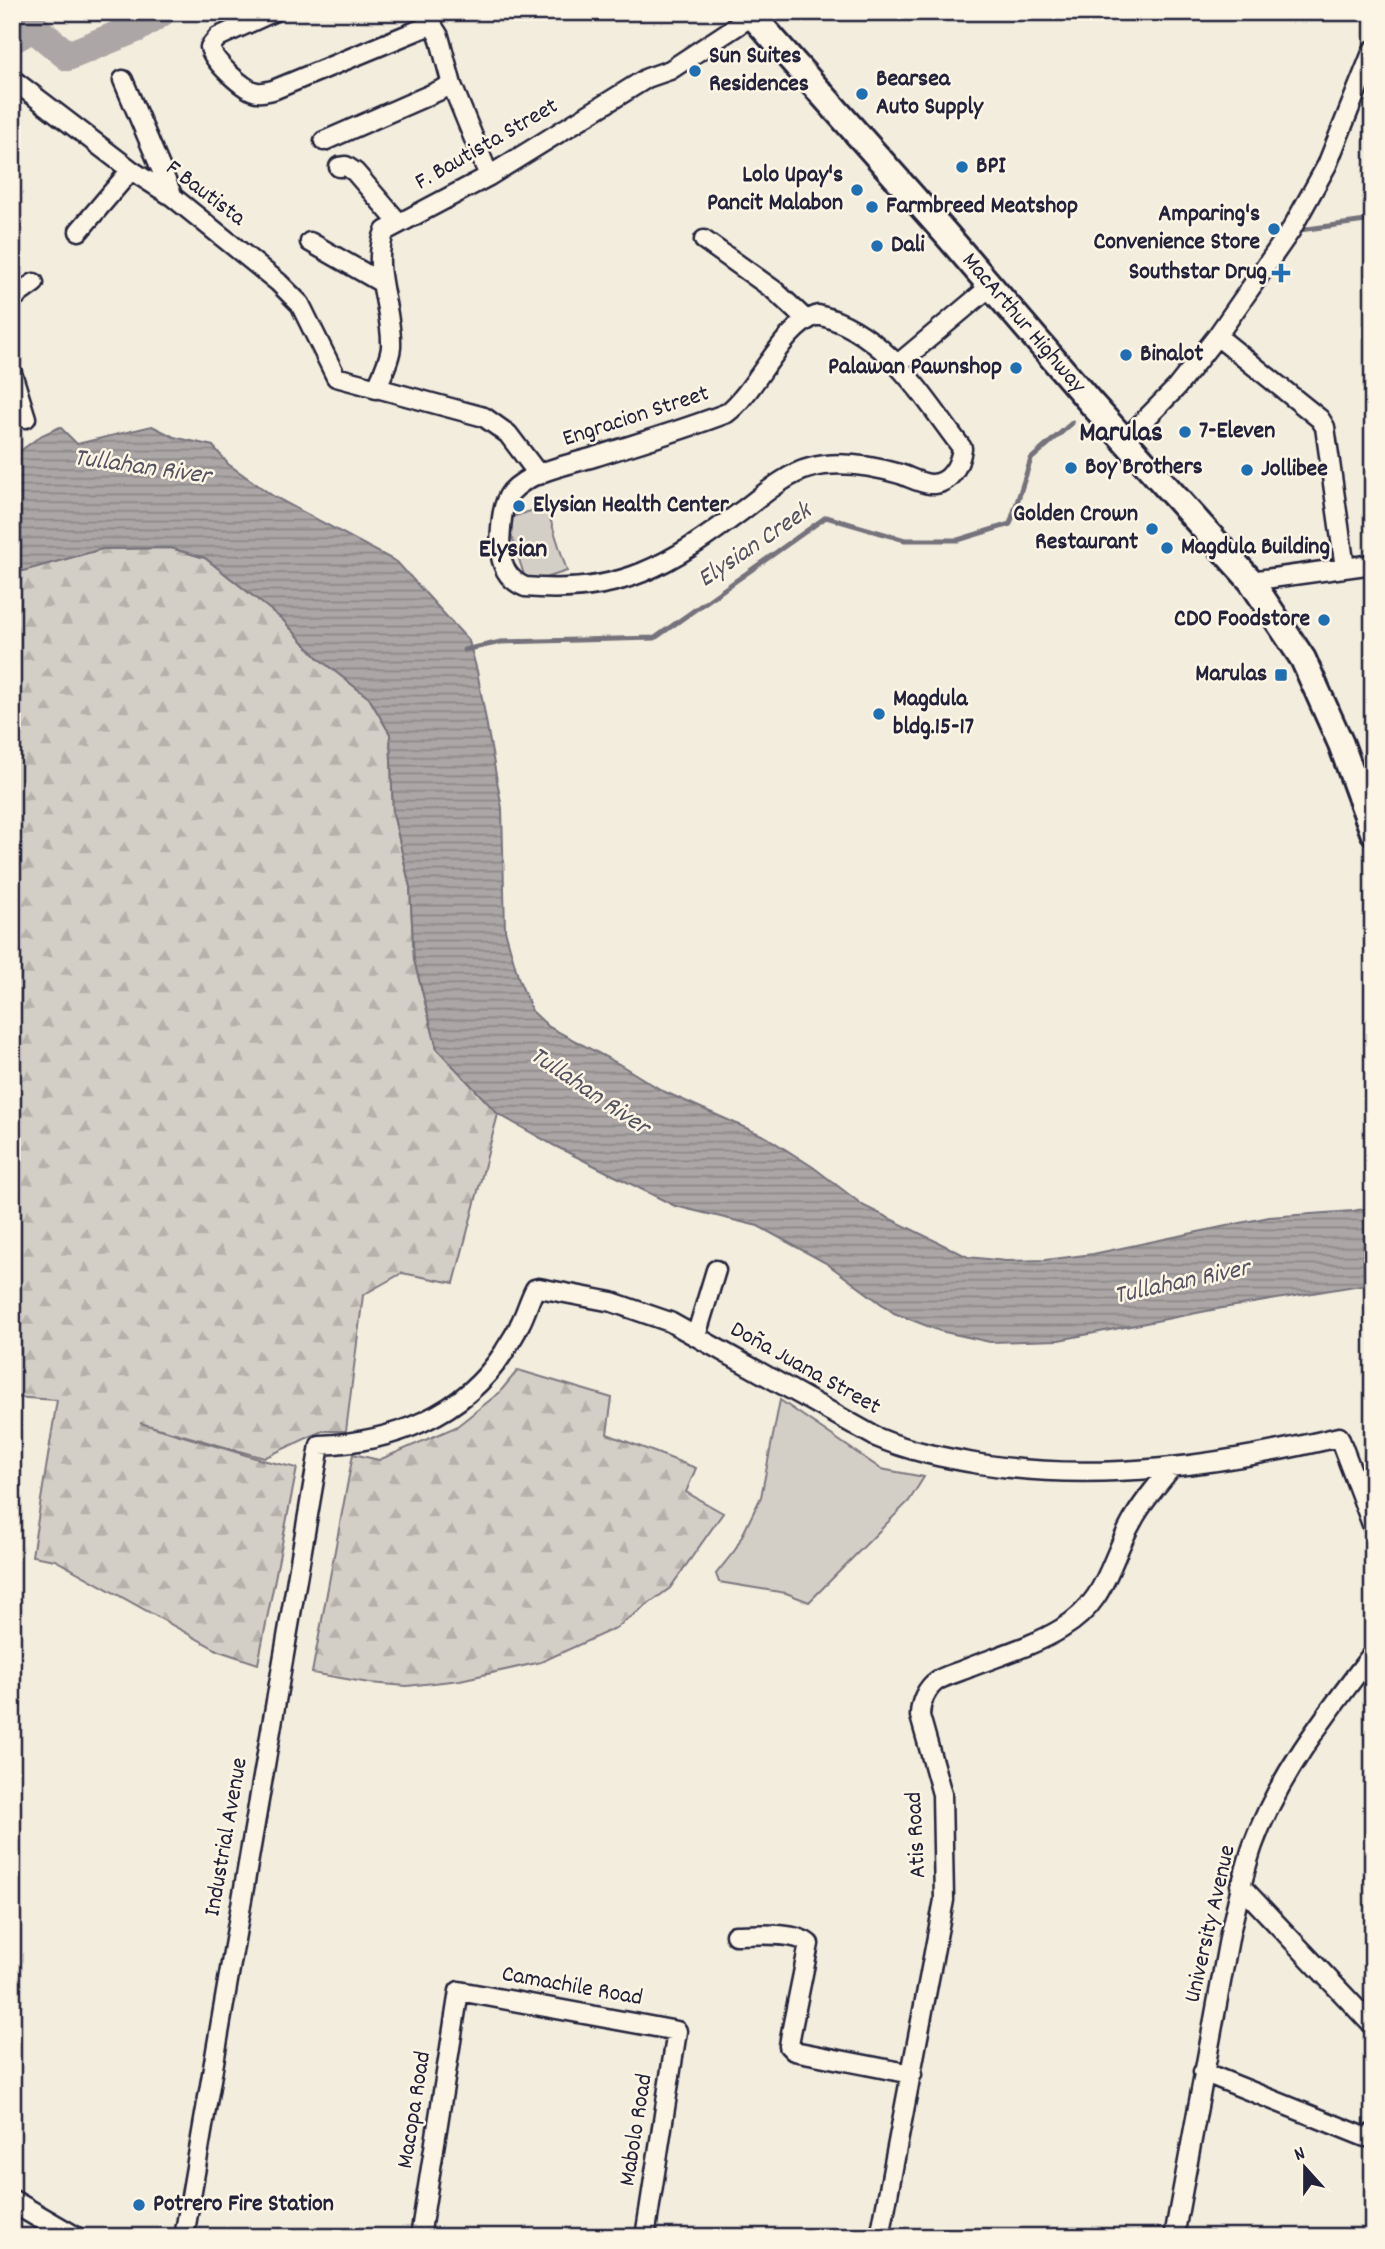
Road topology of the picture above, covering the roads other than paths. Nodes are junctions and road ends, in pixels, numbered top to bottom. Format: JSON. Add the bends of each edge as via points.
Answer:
{"nodes":[{"id":1,"x":273,"y":12,"type":"edge"},
{"id":2,"x":750,"y":14,"type":"edge"},
{"id":3,"x":428,"y":18,"type":"edge"},
{"id":4,"x":1373,"y":50,"type":"edge"},
{"id":5,"x":12,"y":79,"type":"edge"},
{"id":6,"x":123,"y":80,"type":"dead end"},
{"id":7,"x":453,"y":85,"type":"junction"},
{"id":8,"x":324,"y":141,"type":"dead end"},
{"id":9,"x":338,"y":167,"type":"dead end"},
{"id":10,"x":131,"y":170,"type":"junction"},
{"id":11,"x":489,"y":176,"type":"junction"},
{"id":12,"x":173,"y":197,"type":"junction"},
{"id":13,"x":399,"y":223,"type":"junction"},
{"id":14,"x":79,"y":231,"type":"dead end"},
{"id":15,"x":704,"y":240,"type":"dead end"},
{"id":16,"x":310,"y":242,"type":"dead end"},
{"id":17,"x":34,"y":283,"type":"dead end"},
{"id":18,"x":382,"y":283,"type":"junction"},
{"id":19,"x":991,"y":286,"type":"junction"},
{"id":20,"x":12,"y":299,"type":"edge"},
{"id":21,"x":805,"y":319,"type":"junction"},
{"id":22,"x":1217,"y":336,"type":"junction"},
{"id":23,"x":898,"y":364,"type":"junction"},
{"id":24,"x":12,"y":373,"type":"edge"},
{"id":25,"x":376,"y":389,"type":"junction"},
{"id":26,"x":26,"y":418,"type":"dead end"},
{"id":27,"x":1125,"y":440,"type":"junction"},
{"id":28,"x":539,"y":475,"type":"junction"},
{"id":29,"x":1373,"y":564,"type":"edge"},
{"id":30,"x":1346,"y":568,"type":"junction"},
{"id":31,"x":1251,"y":581,"type":"junction"},
{"id":32,"x":1367,"y":797,"type":"edge"},
{"id":33,"x":1373,"y":832,"type":"edge"},
{"id":34,"x":716,"y":1270,"type":"dead end"},
{"id":35,"x":696,"y":1336,"type":"junction"},
{"id":36,"x":320,"y":1446,"type":"joint"},
{"id":37,"x":1171,"y":1468,"type":"junction"},
{"id":38,"x":1373,"y":1527,"type":"edge"},
{"id":39,"x":1373,"y":1653,"type":"edge"},
{"id":40,"x":1240,"y":1885,"type":"junction"},
{"id":41,"x":735,"y":1935,"type":"dead end"},
{"id":42,"x":459,"y":1992,"type":"joint"},
{"id":43,"x":1373,"y":2025,"type":"edge"},
{"id":44,"x":677,"y":2031,"type":"joint"},
{"id":45,"x":1203,"y":2072,"type":"junction"},
{"id":46,"x":912,"y":2074,"type":"junction"},
{"id":47,"x":1373,"y":2133,"type":"edge"},
{"id":48,"x":12,"y":2201,"type":"edge"},
{"id":49,"x":74,"y":2237,"type":"edge"},
{"id":50,"x":184,"y":2237,"type":"edge"},
{"id":51,"x":420,"y":2237,"type":"edge"},
{"id":52,"x":645,"y":2237,"type":"edge"},
{"id":53,"x":880,"y":2237,"type":"edge"},
{"id":54,"x":1174,"y":2237,"type":"edge"}],
"edges":[{"from":1,"to":3,"type":"street","via":[[218,37],[210,47],[214,58],[242,85],[258,93]]},
{"from":2,"to":11,"type":"street","name":"F. Bautista Street","via":[[670,70],[647,78]]},
{"from":2,"to":19,"type":"highway","name":"MacArthur Highway"},
{"from":3,"to":7,"type":"street","via":[[439,36]]},
{"from":4,"to":22,"type":"street","via":[[1326,165],[1291,230]]},
{"from":5,"to":10,"type":"street","name":"F Bautista"},
{"from":6,"to":12,"type":"street"},
{"from":7,"to":8,"type":"street"},
{"from":7,"to":11,"type":"street"},
{"from":9,"to":13,"type":"street","via":[[355,172]]},
{"from":10,"to":12,"type":"street","name":"F Bautista"},
{"from":10,"to":14,"type":"street"},
{"from":11,"to":13,"type":"street","name":"F. Bautista Street"},
{"from":12,"to":25,"type":"street","name":"F Bautista","via":[[300,304],[336,377]]},
{"from":13,"to":18,"type":"street","name":"F. Bautista Street","via":[[384,231],[381,240]]},
{"from":15,"to":21,"type":"street","via":[[774,290]]},
{"from":16,"to":18,"type":"street"},
{"from":17,"to":20,"type":"street"},
{"from":18,"to":25,"type":"street","name":"F. Bautista Street","via":[[391,349]]},
{"from":19,"to":23,"type":"street"},
{"from":19,"to":27,"type":"highway","name":"MacArthur Highway"},
{"from":21,"to":23,"type":"street","via":[[818,315],[834,319],[876,344]]},
{"from":21,"to":28,"type":"street","name":"Engracion Street","via":[[740,403],[727,413]]},
{"from":22,"to":27,"type":"street","via":[[1170,396]]},
{"from":22,"to":30,"type":"street","via":[[1325,427]]},
{"from":23,"to":28,"type":"street","name":"Engracion Street","via":[[962,448],[960,462],[941,482],[930,484],[856,465],[810,468],[789,477],[651,571],[582,588],[537,588],[516,583],[500,556],[510,494]]},
{"from":24,"to":26,"type":"street"},
{"from":25,"to":28,"type":"street","via":[[484,416],[508,434]]},
{"from":27,"to":31,"type":"highway","name":"MacArthur Highway"},
{"from":29,"to":30,"type":"street"},
{"from":30,"to":31,"type":"street"},
{"from":31,"to":32,"type":"highway","name":"MacArthur Highway","via":[[1303,659]]},
{"from":32,"to":33,"type":"highway","name":"MacArthur Highway"},
{"from":34,"to":35,"type":"street"},
{"from":35,"to":36,"type":"street","name":"Doña Juana Street","via":[[612,1302],[537,1288],[502,1355],[451,1405],[388,1436]]},
{"from":35,"to":37,"type":"street","name":"Doña Juana Street","via":[[898,1447],[1006,1468],[1061,1472]]},
{"from":36,"to":50,"type":"street","name":"Industrial Avenue"},
{"from":37,"to":38,"type":"street","name":"Doña Juana Street","via":[[1339,1437]]},
{"from":37,"to":46,"type":"street","name":"Atis Road","via":[[1134,1517],[1099,1594],[1079,1616],[1037,1640],[937,1680],[924,1697],[920,1716],[942,1794],[944,1900]]},
{"from":39,"to":40,"type":"street","name":"University Avenue","via":[[1291,1767],[1268,1811]]},
{"from":40,"to":43,"type":"street"},
{"from":40,"to":45,"type":"street","name":"University Avenue"},
{"from":41,"to":46,"type":"street","via":[[791,1937],[809,1944],[789,2046],[794,2051]]},
{"from":42,"to":44,"type":"street","name":"Camachile Road"},
{"from":42,"to":51,"type":"street","name":"Macopa Road"},
{"from":44,"to":52,"type":"street","name":"Mabolo Road"},
{"from":45,"to":47,"type":"street","via":[[1365,2137]]},
{"from":45,"to":54,"type":"street","name":"University Avenue"},
{"from":46,"to":53,"type":"street","name":"Atis Road"},
{"from":48,"to":49,"type":"main road"}]}
